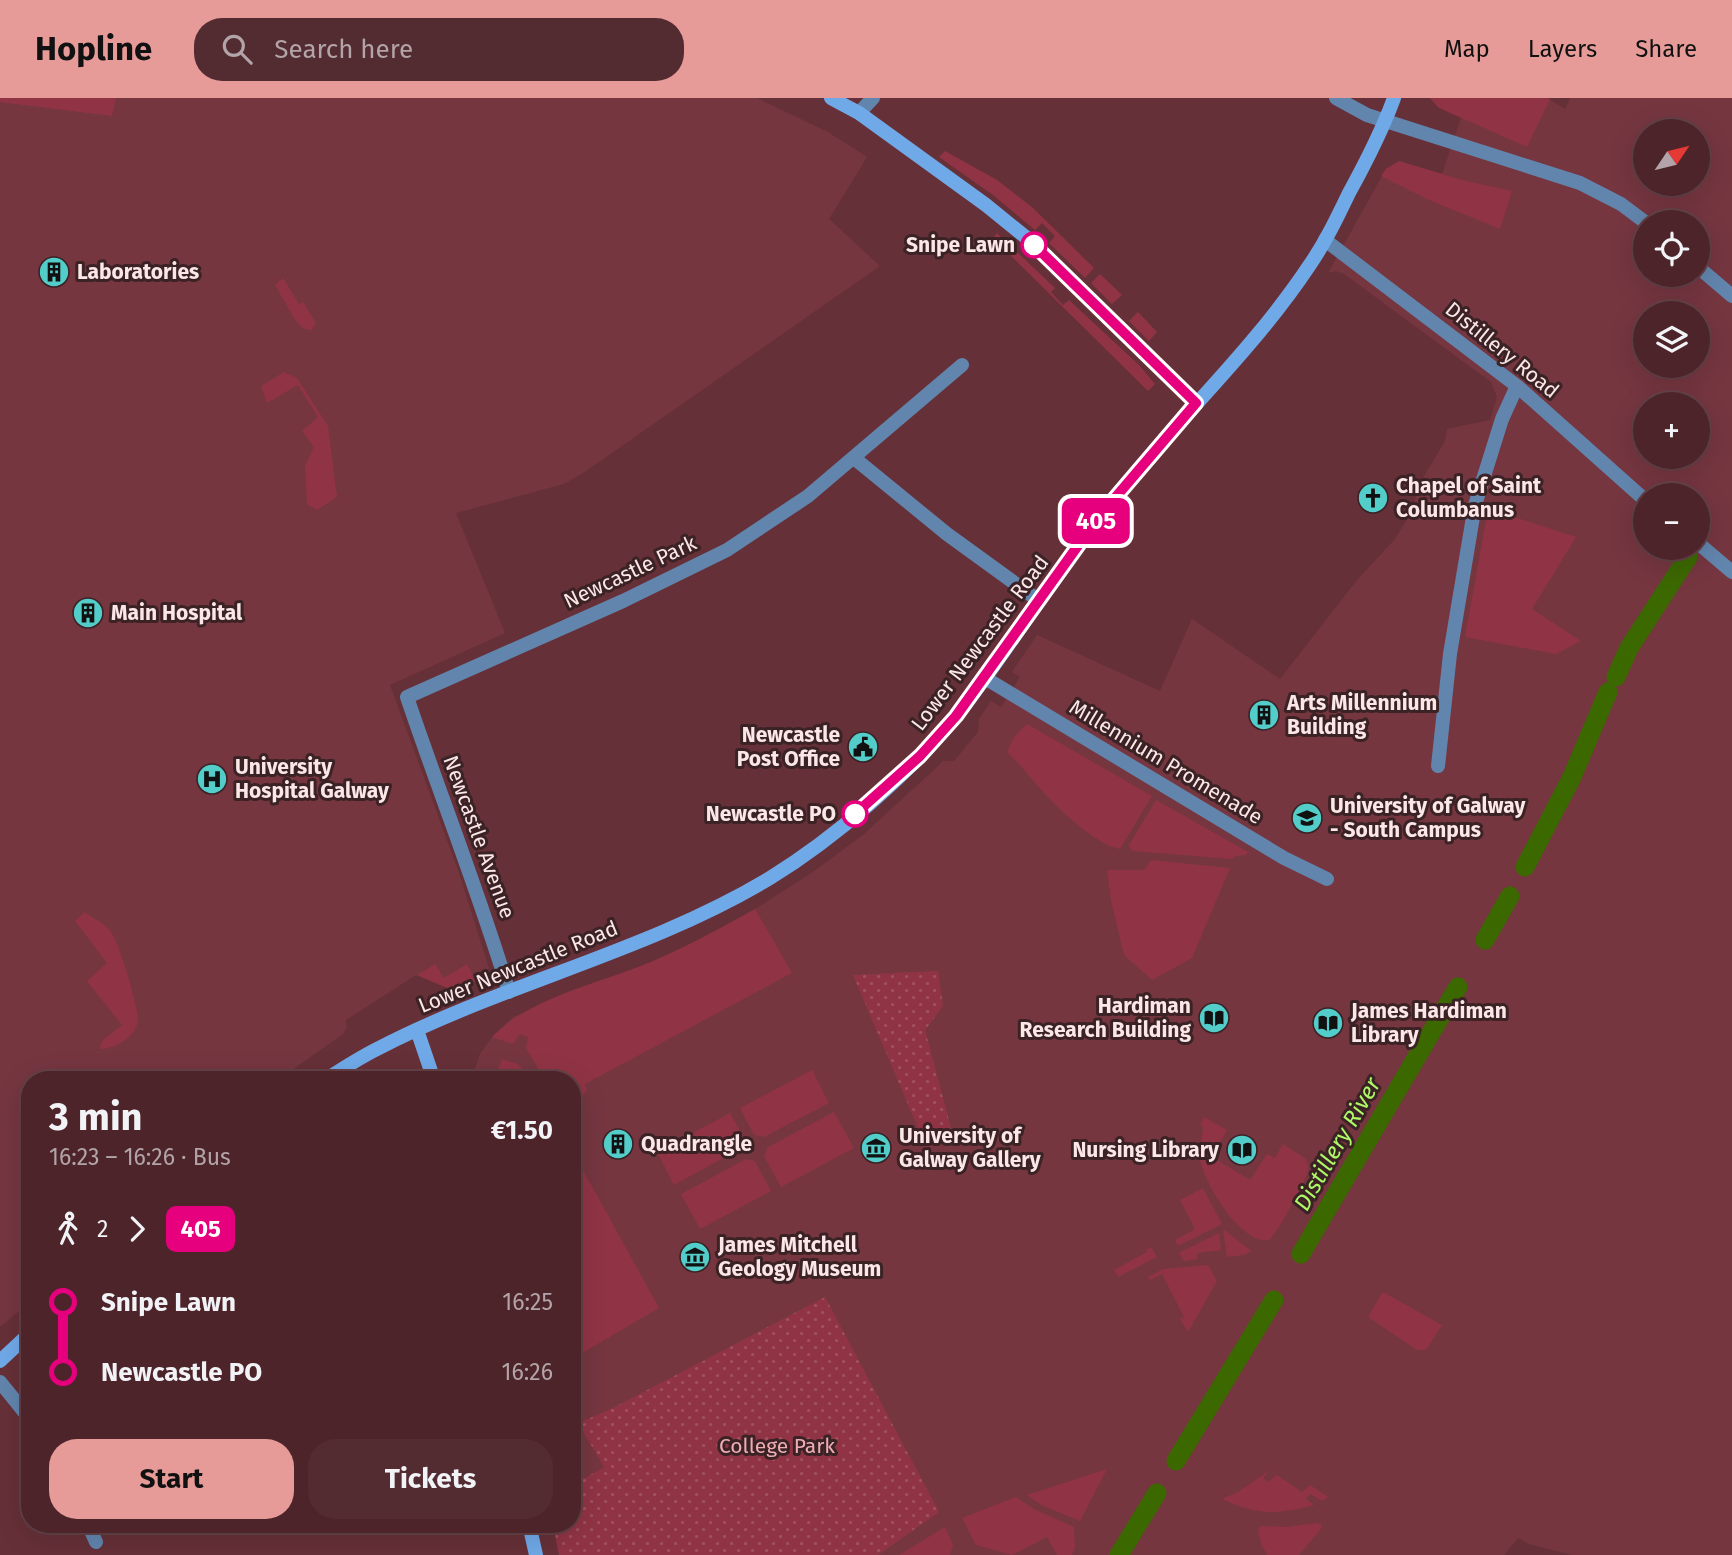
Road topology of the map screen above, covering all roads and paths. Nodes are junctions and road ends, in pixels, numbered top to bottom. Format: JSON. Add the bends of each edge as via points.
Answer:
{"nodes":[{"id":1,"x":831,"y":98,"type":"edge"},
{"id":2,"x":873,"y":98,"type":"edge"},
{"id":3,"x":1336,"y":98,"type":"edge"},
{"id":4,"x":1394,"y":98,"type":"edge"},
{"id":5,"x":859,"y":113,"type":"junction"},
{"id":6,"x":1385,"y":121,"type":"junction"},
{"id":7,"x":1633,"y":213,"type":"edge"},
{"id":8,"x":1325,"y":240,"type":"junction"},
{"id":9,"x":1710,"y":277,"type":"edge"},
{"id":10,"x":1732,"y":296,"type":"edge"},
{"id":11,"x":962,"y":365,"type":"dead end"},
{"id":12,"x":1517,"y":386,"type":"junction"},
{"id":13,"x":1196,"y":403,"type":"junction"},
{"id":14,"x":854,"y":458,"type":"junction"},
{"id":15,"x":1633,"y":489,"type":"edge"},
{"id":16,"x":1710,"y":553,"type":"edge"},
{"id":17,"x":1732,"y":572,"type":"edge"},
{"id":18,"x":1038,"y":600,"type":"junction"},
{"id":19,"x":985,"y":678,"type":"junction"},
{"id":20,"x":407,"y":696,"type":"joint"},
{"id":21,"x":1438,"y":766,"type":"dead end"},
{"id":22,"x":1327,"y":879,"type":"dead end"},
{"id":23,"x":509,"y":992,"type":"junction"},
{"id":24,"x":416,"y":1030,"type":"junction"},
{"id":25,"x":340,"y":1071,"type":"edge"},
{"id":26,"x":431,"y":1071,"type":"edge"},
{"id":27,"x":21,"y":1341,"type":"edge"},
{"id":28,"x":0,"y":1361,"type":"edge"},
{"id":29,"x":0,"y":1382,"type":"edge"},
{"id":30,"x":21,"y":1408,"type":"edge"},
{"id":31,"x":92,"y":1533,"type":"edge"},
{"id":32,"x":531,"y":1533,"type":"edge"},
{"id":33,"x":96,"y":1542,"type":"dead end"},
{"id":34,"x":536,"y":1555,"type":"edge"}],
"edges":[{"from":1,"to":5,"type":"main road"},
{"from":2,"to":5,"type":"street"},
{"from":3,"to":6,"type":"street"},
{"from":4,"to":6,"type":"main road","name":"Lower Newcastle Road"},
{"from":5,"to":13,"type":"main road","via":[[1028,239]]},
{"from":6,"to":7,"type":"street","via":[[1580,183]]},
{"from":6,"to":8,"type":"main road","name":"Lower Newcastle Road"},
{"from":8,"to":12,"type":"street","name":"Distillery Road"},
{"from":8,"to":13,"type":"main road","name":"Lower Newcastle Road","via":[[1265,324]]},
{"from":9,"to":10,"type":"street"},
{"from":11,"to":14,"type":"street","name":"Newcastle Park"},
{"from":12,"to":15,"type":"street","name":"Distillery Road"},
{"from":12,"to":21,"type":"street","via":[[1475,505],[1450,654]]},
{"from":13,"to":18,"type":"main road","name":"Lower Newcastle Road","via":[[1109,504]]},
{"from":14,"to":18,"type":"street"},
{"from":14,"to":20,"type":"street","name":"Newcastle Park","via":[[808,496],[727,550]]},
{"from":16,"to":17,"type":"street"},
{"from":18,"to":19,"type":"main road","name":"Lower Newcastle Road"},
{"from":19,"to":22,"type":"street","name":"Millennium Promenade","via":[[1284,858]]},
{"from":19,"to":23,"type":"main road","name":"Lower Newcastle Road","via":[[920,756],[791,864],[696,917]]},
{"from":20,"to":23,"type":"street","name":"Newcastle Avenue","via":[[480,897]]},
{"from":23,"to":24,"type":"main road","name":"Lower Newcastle Road"},
{"from":24,"to":25,"type":"main road","name":"Lower Newcastle Road"},
{"from":24,"to":26,"type":"main road"},
{"from":27,"to":28,"type":"main road"},
{"from":29,"to":30,"type":"street"},
{"from":31,"to":33,"type":"street"},
{"from":32,"to":34,"type":"main road"}]}
